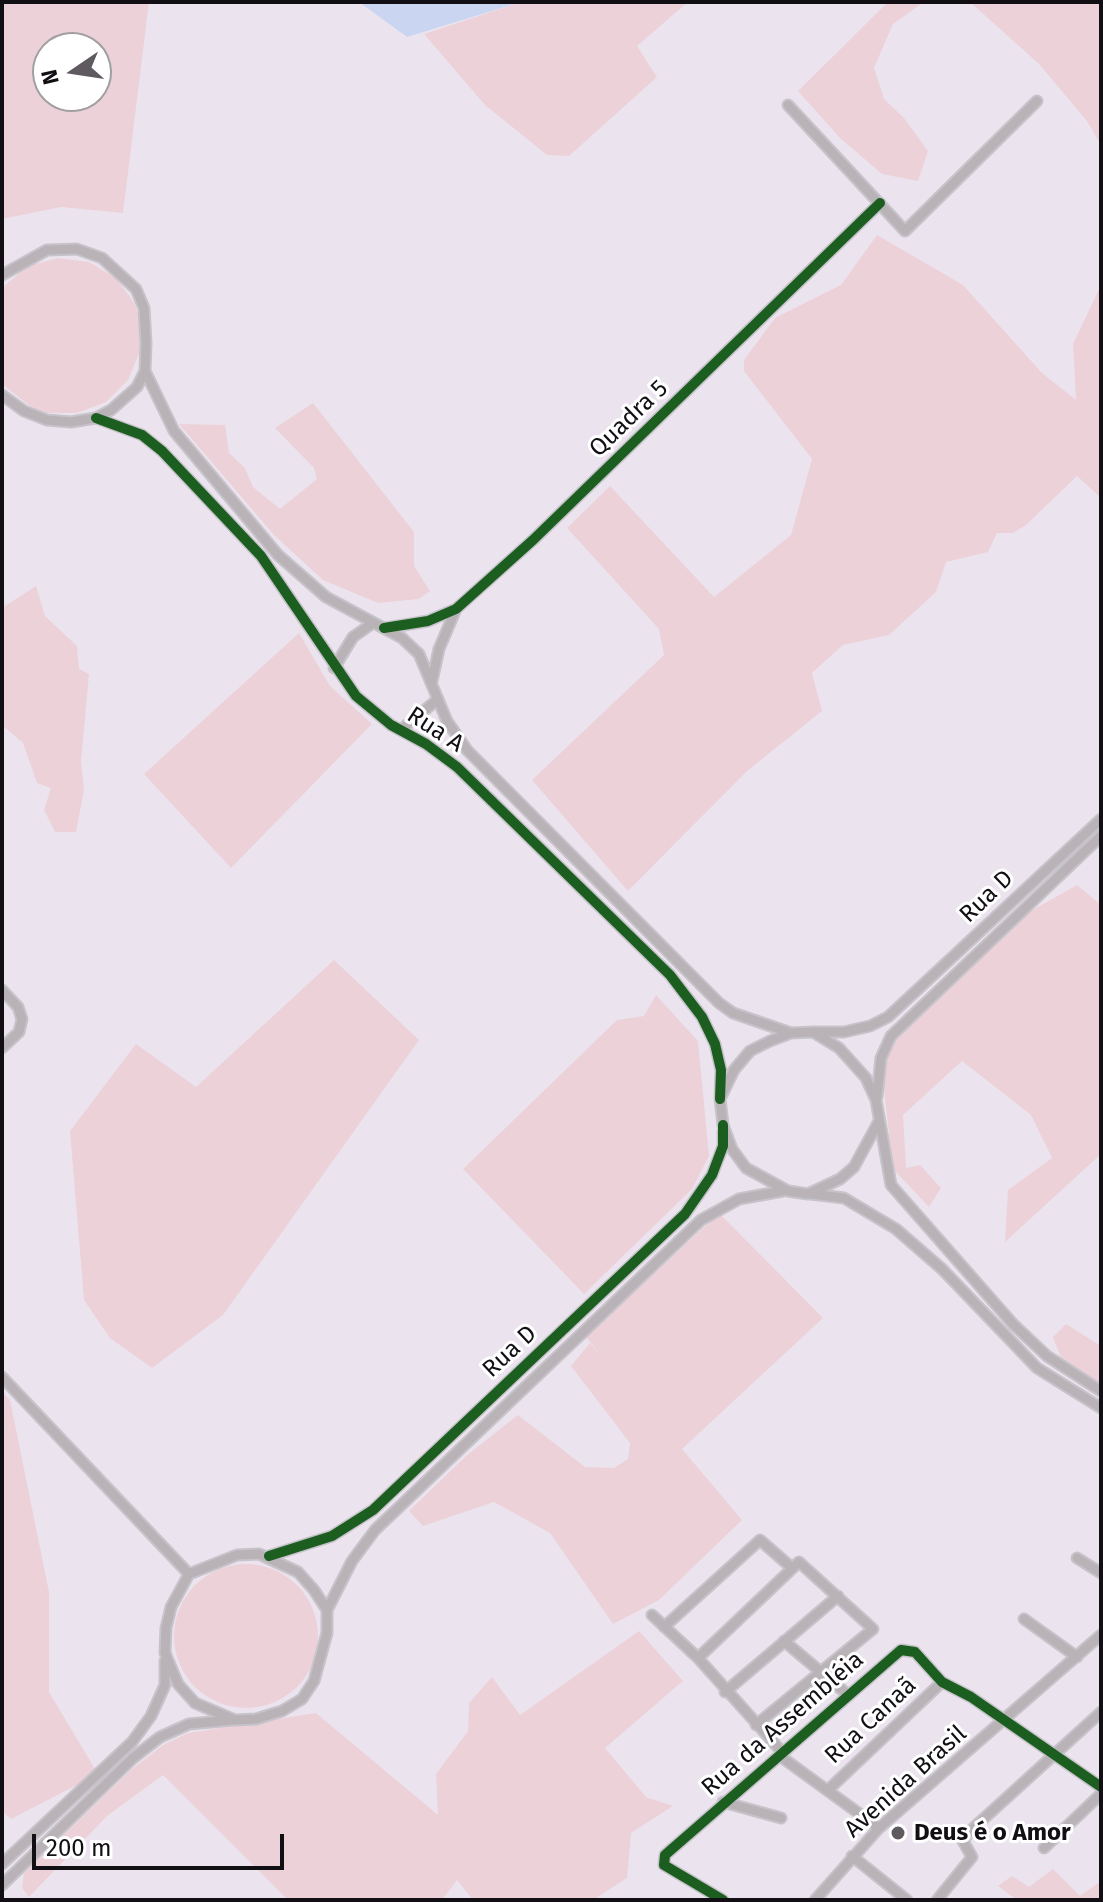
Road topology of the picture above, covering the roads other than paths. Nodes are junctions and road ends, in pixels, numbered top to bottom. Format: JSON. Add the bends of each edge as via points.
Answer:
{"nodes":[{"id":1,"x":1037,"y":101,"type":"dead end"},
{"id":2,"x":788,"y":105,"type":"dead end"},
{"id":3,"x":880,"y":203,"type":"junction"},
{"id":4,"x":4,"y":271,"type":"edge"},
{"id":5,"x":145,"y":371,"type":"junction"},
{"id":6,"x":2,"y":395,"type":"edge"},
{"id":7,"x":96,"y":418,"type":"junction"},
{"id":8,"x":456,"y":609,"type":"junction"},
{"id":9,"x":373,"y":623,"type":"junction"},
{"id":10,"x":384,"y":628,"type":"junction"},
{"id":11,"x":334,"y":668,"type":"junction"},
{"id":12,"x":432,"y":681,"type":"junction"},
{"id":13,"x":438,"y":699,"type":"junction"},
{"id":14,"x":401,"y":730,"type":"junction"},
{"id":15,"x":1101,"y":819,"type":"edge"},
{"id":16,"x":1090,"y":830,"type":"junction"},
{"id":17,"x":1100,"y":837,"type":"edge"},
{"id":18,"x":620,"y":906,"type":"junction"},
{"id":19,"x":612,"y":916,"type":"junction"},
{"id":20,"x":2,"y":990,"type":"edge"},
{"id":21,"x":813,"y":1032,"type":"junction"},
{"id":22,"x":791,"y":1033,"type":"junction"},
{"id":23,"x":2,"y":1048,"type":"edge"},
{"id":24,"x":720,"y":1099,"type":"junction"},
{"id":25,"x":876,"y":1100,"type":"junction"},
{"id":26,"x":879,"y":1121,"type":"junction"},
{"id":27,"x":723,"y":1125,"type":"junction"},
{"id":28,"x":788,"y":1191,"type":"junction"},
{"id":29,"x":808,"y":1194,"type":"junction"},
{"id":30,"x":1047,"y":1356,"type":"junction"},
{"id":31,"x":1037,"y":1368,"type":"junction"},
{"id":32,"x":2,"y":1377,"type":"edge"},
{"id":33,"x":1101,"y":1391,"type":"edge"},
{"id":34,"x":1101,"y":1408,"type":"edge"},
{"id":35,"x":475,"y":1413,"type":"junction"},
{"id":36,"x":485,"y":1423,"type":"junction"},
{"id":37,"x":269,"y":1556,"type":"junction"},
{"id":38,"x":1077,"y":1558,"type":"dead end"},
{"id":39,"x":792,"y":1568,"type":"junction"},
{"id":40,"x":1101,"y":1573,"type":"edge"},
{"id":41,"x":189,"y":1574,"type":"junction"},
{"id":42,"x":838,"y":1596,"type":"junction"},
{"id":43,"x":327,"y":1610,"type":"junction"},
{"id":44,"x":652,"y":1615,"type":"dead end"},
{"id":45,"x":1024,"y":1619,"type":"dead end"},
{"id":46,"x":664,"y":1627,"type":"junction"},
{"id":47,"x":1101,"y":1635,"type":"edge"},
{"id":48,"x":784,"y":1641,"type":"junction"},
{"id":49,"x":165,"y":1653,"type":"junction"},
{"id":50,"x":1077,"y":1657,"type":"junction"},
{"id":51,"x":698,"y":1658,"type":"junction"},
{"id":52,"x":821,"y":1674,"type":"junction"},
{"id":53,"x":942,"y":1682,"type":"junction"},
{"id":54,"x":725,"y":1692,"type":"junction"},
{"id":55,"x":847,"y":1694,"type":"junction"},
{"id":56,"x":1101,"y":1712,"type":"edge"},
{"id":57,"x":235,"y":1720,"type":"junction"},
{"id":58,"x":1006,"y":1721,"type":"junction"},
{"id":59,"x":756,"y":1725,"type":"junction"},
{"id":60,"x":781,"y":1754,"type":"junction"},
{"id":61,"x":1055,"y":1754,"type":"junction"},
{"id":62,"x":1101,"y":1787,"type":"edge"},
{"id":63,"x":828,"y":1790,"type":"junction"},
{"id":64,"x":1101,"y":1794,"type":"edge"},
{"id":65,"x":723,"y":1802,"type":"junction"},
{"id":66,"x":781,"y":1818,"type":"dead end"},
{"id":67,"x":879,"y":1828,"type":"junction"},
{"id":68,"x":1044,"y":1848,"type":"dead end"},
{"id":69,"x":852,"y":1856,"type":"junction"},
{"id":70,"x":2,"y":1864,"type":"edge"},
{"id":71,"x":2,"y":1885,"type":"edge"},
{"id":72,"x":901,"y":1898,"type":"edge"},
{"id":73,"x":723,"y":1900,"type":"edge"},
{"id":74,"x":815,"y":1900,"type":"edge"},
{"id":75,"x":937,"y":1900,"type":"edge"}],
"edges":[{"from":1,"to":3,"type":"street","via":[[905,231]]},
{"from":2,"to":3,"type":"street"},
{"from":3,"to":8,"type":"street","name":"Quadra 5"},
{"from":4,"to":5,"type":"street","via":[[33,255],[62,248],[77,249],[115,267],[136,289],[144,308]]},
{"from":5,"to":7,"type":"street","via":[[125,400]]},
{"from":5,"to":9,"type":"street","name":"Rua A","via":[[174,431],[278,555],[308,585]]},
{"from":6,"to":7,"type":"street","via":[[47,420]]},
{"from":7,"to":11,"type":"street","name":"Rua A","via":[[142,435],[210,500],[295,602]]},
{"from":8,"to":10,"type":"street","name":"Quadra 5","via":[[428,621]]},
{"from":8,"to":12,"type":"street","name":"Quadra 5"},
{"from":9,"to":10,"type":"street","name":"Rua A"},
{"from":9,"to":11,"type":"street","via":[[353,637]]},
{"from":10,"to":12,"type":"street","name":"Rua A","via":[[419,654]]},
{"from":11,"to":14,"type":"street","name":"Rua A","via":[[371,711]]},
{"from":12,"to":13,"type":"street","name":"Rua A"},
{"from":13,"to":14,"type":"street"},
{"from":13,"to":18,"type":"street","name":"Rua A","via":[[467,750]]},
{"from":14,"to":19,"type":"street","name":"Rua A","via":[[457,767]]},
{"from":15,"to":16,"type":"street","name":"Rua D"},
{"from":16,"to":17,"type":"street"},
{"from":16,"to":21,"type":"street","name":"Rua D","via":[[888,1017],[844,1032]]},
{"from":17,"to":25,"type":"street","name":"Rua D","via":[[891,1036],[881,1058]]},
{"from":18,"to":19,"type":"street"},
{"from":18,"to":22,"type":"street","name":"Rua A","via":[[719,1003]]},
{"from":19,"to":24,"type":"street","name":"Rua A","via":[[670,975],[702,1017],[721,1070]]},
{"from":20,"to":23,"type":"street","via":[[22,1019],[19,1032]]},
{"from":21,"to":22,"type":"street"},
{"from":21,"to":25,"type":"street","via":[[851,1059]]},
{"from":22,"to":24,"type":"street","via":[[750,1051]]},
{"from":24,"to":27,"type":"street"},
{"from":25,"to":26,"type":"street"},
{"from":26,"to":29,"type":"street","via":[[854,1167]]},
{"from":26,"to":30,"type":"street","via":[[891,1185]]},
{"from":27,"to":28,"type":"street","via":[[746,1168]]},
{"from":27,"to":35,"type":"street","name":"Rua D","via":[[723,1146],[712,1175],[685,1214]]},
{"from":28,"to":29,"type":"street"},
{"from":28,"to":36,"type":"street","name":"Rua D","via":[[739,1199],[701,1220]]},
{"from":29,"to":31,"type":"street","via":[[844,1198],[896,1229]]},
{"from":30,"to":31,"type":"street"},
{"from":30,"to":33,"type":"street"},
{"from":31,"to":34,"type":"street"},
{"from":32,"to":41,"type":"street"},
{"from":35,"to":36,"type":"street"},
{"from":35,"to":37,"type":"street","name":"Rua D","via":[[373,1510],[332,1536]]},
{"from":36,"to":43,"type":"street","name":"Rua D","via":[[375,1530]]},
{"from":37,"to":41,"type":"street","via":[[237,1555]]},
{"from":37,"to":43,"type":"street","via":[[298,1572]]},
{"from":38,"to":40,"type":"street"},
{"from":39,"to":42,"type":"street","via":[[799,1562]]},
{"from":39,"to":46,"type":"street","via":[[760,1540]]},
{"from":39,"to":51,"type":"street"},
{"from":41,"to":49,"type":"street","via":[[171,1607]]},
{"from":42,"to":48,"type":"street"},
{"from":42,"to":52,"type":"street","via":[[873,1629]]},
{"from":43,"to":57,"type":"street","via":[[322,1654],[302,1699],[282,1711]]},
{"from":44,"to":46,"type":"street"},
{"from":45,"to":50,"type":"street"},
{"from":46,"to":51,"type":"street"},
{"from":47,"to":50,"type":"street","name":"Avenida Brasil"},
{"from":48,"to":52,"type":"street"},
{"from":48,"to":54,"type":"street"},
{"from":49,"to":57,"type":"street","via":[[178,1684],[195,1703]]},
{"from":49,"to":70,"type":"street","via":[[165,1685],[132,1742]]},
{"from":50,"to":58,"type":"street","name":"Avenida Brasil"},
{"from":51,"to":54,"type":"street"},
{"from":52,"to":55,"type":"street"},
{"from":52,"to":59,"type":"street"},
{"from":53,"to":55,"type":"street","name":"Rua da Assembléia","via":[[907,1649]]},
{"from":53,"to":58,"type":"street"},
{"from":53,"to":63,"type":"street","name":"Rua Canaã"},
{"from":54,"to":59,"type":"street"},
{"from":55,"to":60,"type":"street","name":"Rua da Assembléia"},
{"from":56,"to":61,"type":"street"},
{"from":57,"to":71,"type":"street","via":[[189,1724],[160,1737]]},
{"from":58,"to":61,"type":"street"},
{"from":58,"to":67,"type":"street","name":"Avenida Brasil"},
{"from":59,"to":60,"type":"street"},
{"from":60,"to":63,"type":"street"},
{"from":60,"to":65,"type":"street","name":"Rua da Assembléia"},
{"from":61,"to":62,"type":"street"},
{"from":61,"to":75,"type":"street","via":[[969,1832],[963,1841],[972,1857]]},
{"from":63,"to":67,"type":"street"},
{"from":64,"to":68,"type":"street"},
{"from":65,"to":66,"type":"street"},
{"from":65,"to":73,"type":"street","name":"Rua da Assembléia","via":[[665,1855],[664,1865]]},
{"from":67,"to":69,"type":"street","name":"Avenida Brasil"},
{"from":69,"to":72,"type":"street"},
{"from":69,"to":74,"type":"street","name":"Avenida Brasil"}]}
